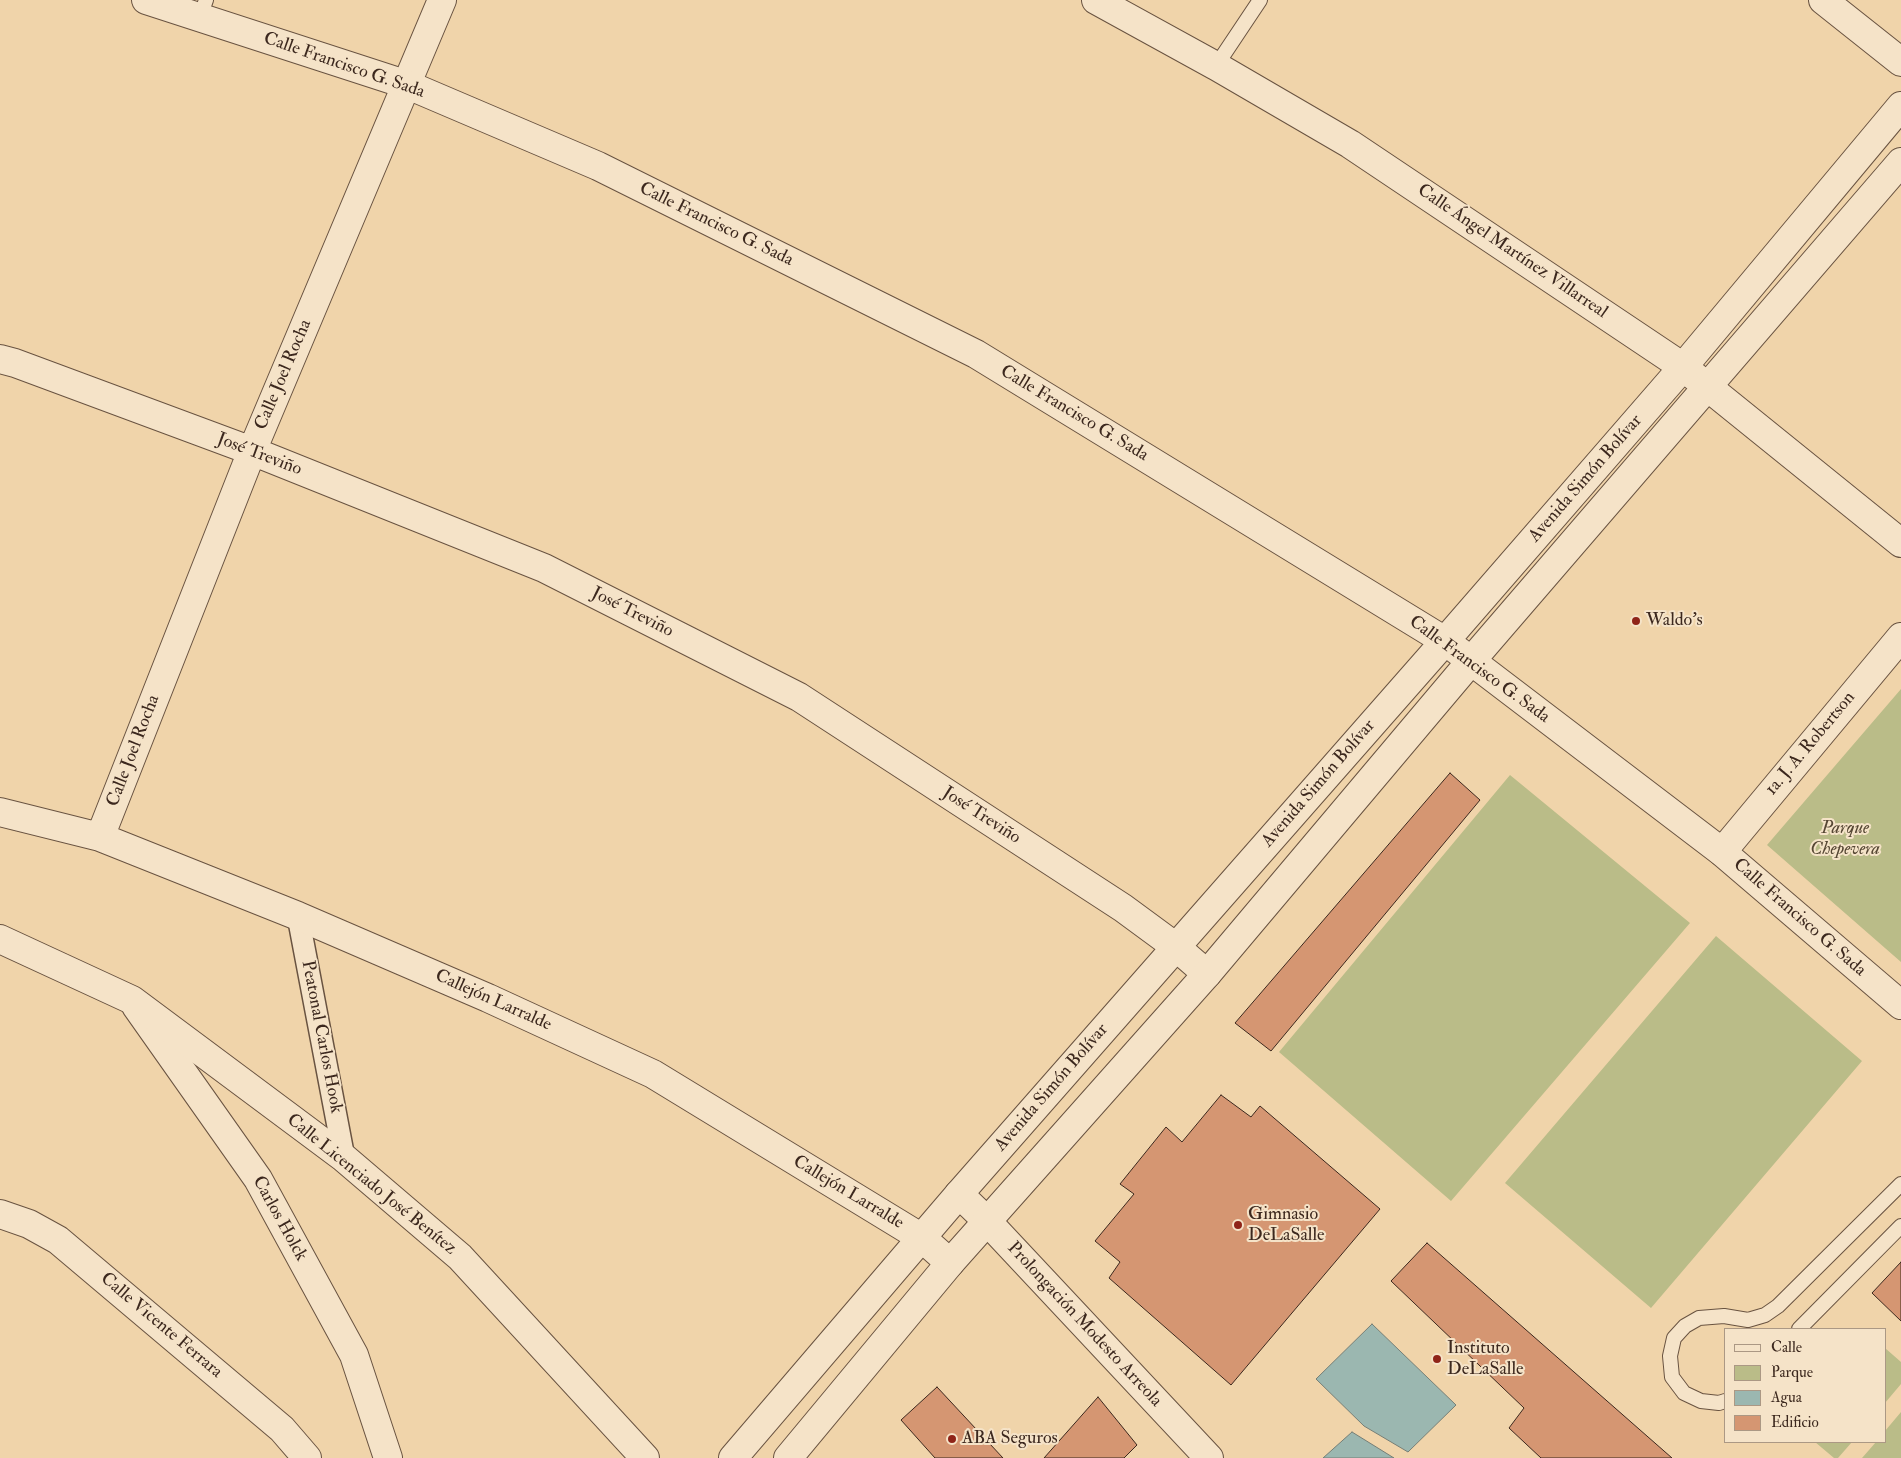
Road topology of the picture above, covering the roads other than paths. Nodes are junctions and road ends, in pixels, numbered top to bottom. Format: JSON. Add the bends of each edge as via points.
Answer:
{"nodes":[{"id":1,"x":146,"y":0,"type":"edge"},
{"id":2,"x":442,"y":0,"type":"edge"},
{"id":3,"x":1096,"y":0,"type":"edge"},
{"id":4,"x":1260,"y":0,"type":"edge"},
{"id":5,"x":1823,"y":0,"type":"edge"},
{"id":6,"x":203,"y":9,"type":"edge"},
{"id":7,"x":1901,"y":62,"type":"edge"},
{"id":8,"x":1216,"y":66,"type":"junction"},
{"id":9,"x":408,"y":85,"type":"junction"},
{"id":10,"x":1901,"y":106,"type":"edge"},
{"id":11,"x":1901,"y":162,"type":"edge"},
{"id":12,"x":0,"y":359,"type":"edge"},
{"id":13,"x":1683,"y":367,"type":"junction"},
{"id":14,"x":1708,"y":386,"type":"junction"},
{"id":15,"x":252,"y":451,"type":"junction"},
{"id":16,"x":1901,"y":543,"type":"edge"},
{"id":17,"x":1901,"y":637,"type":"edge"},
{"id":18,"x":1445,"y":641,"type":"junction"},
{"id":19,"x":1471,"y":661,"type":"junction"},
{"id":20,"x":0,"y":812,"type":"edge"},
{"id":21,"x":100,"y":837,"type":"junction"},
{"id":22,"x":1722,"y":852,"type":"junction"},
{"id":23,"x":298,"y":916,"type":"junction"},
{"id":24,"x":0,"y":939,"type":"edge"},
{"id":25,"x":1176,"y":947,"type":"junction"},
{"id":26,"x":1207,"y":974,"type":"junction"},
{"id":27,"x":132,"y":1000,"type":"junction"},
{"id":28,"x":1901,"y":1006,"type":"edge"},
{"id":29,"x":344,"y":1158,"type":"junction"},
{"id":30,"x":1901,"y":1184,"type":"edge"},
{"id":31,"x":958,"y":1194,"type":"junction"},
{"id":32,"x":0,"y":1214,"type":"edge"},
{"id":33,"x":986,"y":1220,"type":"junction"},
{"id":34,"x":1901,"y":1226,"type":"edge"},
{"id":35,"x":922,"y":1238,"type":"junction"},
{"id":36,"x":950,"y":1263,"type":"junction"},
{"id":37,"x":1800,"y":1328,"type":"edge"},
{"id":38,"x":1724,"y":1401,"type":"edge"},
{"id":39,"x":307,"y":1458,"type":"edge"},
{"id":40,"x":388,"y":1458,"type":"edge"},
{"id":41,"x":645,"y":1458,"type":"edge"},
{"id":42,"x":733,"y":1458,"type":"edge"},
{"id":43,"x":788,"y":1458,"type":"edge"},
{"id":44,"x":1209,"y":1458,"type":"edge"}],
"edges":[{"from":1,"to":6,"type":"street","name":"Calle Francisco G. Sada"},
{"from":2,"to":9,"type":"street","name":"Calle Joel Rocha"},
{"from":3,"to":8,"type":"street","name":"Calle Ángel Martínez Villarreal"},
{"from":4,"to":8,"type":"lane"},
{"from":5,"to":7,"type":"street"},
{"from":6,"to":9,"type":"street","name":"Calle Francisco G. Sada"},
{"from":8,"to":13,"type":"street","name":"Calle Ángel Martínez Villarreal","via":[[1350,144]]},
{"from":9,"to":15,"type":"street","name":"Calle Joel Rocha"},
{"from":9,"to":18,"type":"street","name":"Calle Francisco G. Sada","via":[[598,166],[976,354]]},
{"from":10,"to":13,"type":"street","name":"Avenida Simón Bolívar"},
{"from":11,"to":14,"type":"street","name":"Avenida Simón Bolívar"},
{"from":12,"to":15,"type":"street","name":"José Treviño"},
{"from":13,"to":14,"type":"street","name":"Calle Ángel Martínez Villarreal"},
{"from":13,"to":18,"type":"street","name":"Avenida Simón Bolívar"},
{"from":14,"to":16,"type":"street","name":"Calle Ángel Martínez Villarreal"},
{"from":14,"to":19,"type":"street","name":"Avenida Simón Bolívar"},
{"from":15,"to":21,"type":"street","name":"Calle Joel Rocha"},
{"from":15,"to":25,"type":"street","name":"José Treviño","via":[[544,568],[799,697],[1123,908]]},
{"from":17,"to":22,"type":"street","name":"1a. J. A. Robertson"},
{"from":18,"to":19,"type":"street","name":"Calle Francisco G. Sada"},
{"from":18,"to":25,"type":"street","name":"Avenida Simón Bolívar"},
{"from":19,"to":22,"type":"street","name":"Calle Francisco G. Sada"},
{"from":19,"to":26,"type":"street","name":"Avenida Simón Bolívar"},
{"from":20,"to":21,"type":"street","name":"Callejón Larralde"},
{"from":21,"to":23,"type":"street","name":"Callejón Larralde"},
{"from":22,"to":28,"type":"street","name":"Calle Francisco G. Sada"},
{"from":23,"to":29,"type":"street","name":"Peatonal Carlos Hook"},
{"from":23,"to":35,"type":"street","name":"Callejón Larralde","via":[[653,1074]]},
{"from":24,"to":27,"type":"street","name":"Calle Licenciado José Benítez"},
{"from":25,"to":26,"type":"street","name":"José Treviño"},
{"from":25,"to":31,"type":"street","name":"Avenida Simón Bolívar"},
{"from":26,"to":33,"type":"street","name":"Avenida Simón Bolívar"},
{"from":27,"to":29,"type":"street","name":"Calle Licenciado José Benítez"},
{"from":27,"to":40,"type":"street","name":"Carlos Holck","via":[[258,1179],[354,1354]]},
{"from":29,"to":41,"type":"street","name":"Calle Licenciado José Benítez","via":[[460,1257]]},
{"from":30,"to":38,"type":"lane","via":[[1778,1306],[1765,1315],[1748,1320],[1724,1316],[1699,1318],[1674,1338],[1670,1356],[1672,1378],[1684,1393],[1700,1401]]},
{"from":31,"to":33,"type":"street","name":"Prolongación Modesto Arreola"},
{"from":31,"to":35,"type":"street","name":"Avenida Simón Bolívar"},
{"from":32,"to":39,"type":"street","name":"Calle Vicente Ferrara","via":[[29,1224],[58,1240],[282,1429]]},
{"from":33,"to":36,"type":"street","name":"Avenida Simón Bolívar"},
{"from":33,"to":44,"type":"street","name":"Prolongación Modesto Arreola"},
{"from":34,"to":37,"type":"lane"},
{"from":35,"to":36,"type":"street","name":"Callejón Larralde"},
{"from":35,"to":42,"type":"street","name":"Avenida Simón Bolívar"},
{"from":36,"to":43,"type":"street","name":"Avenida Simón Bolívar"}]}
